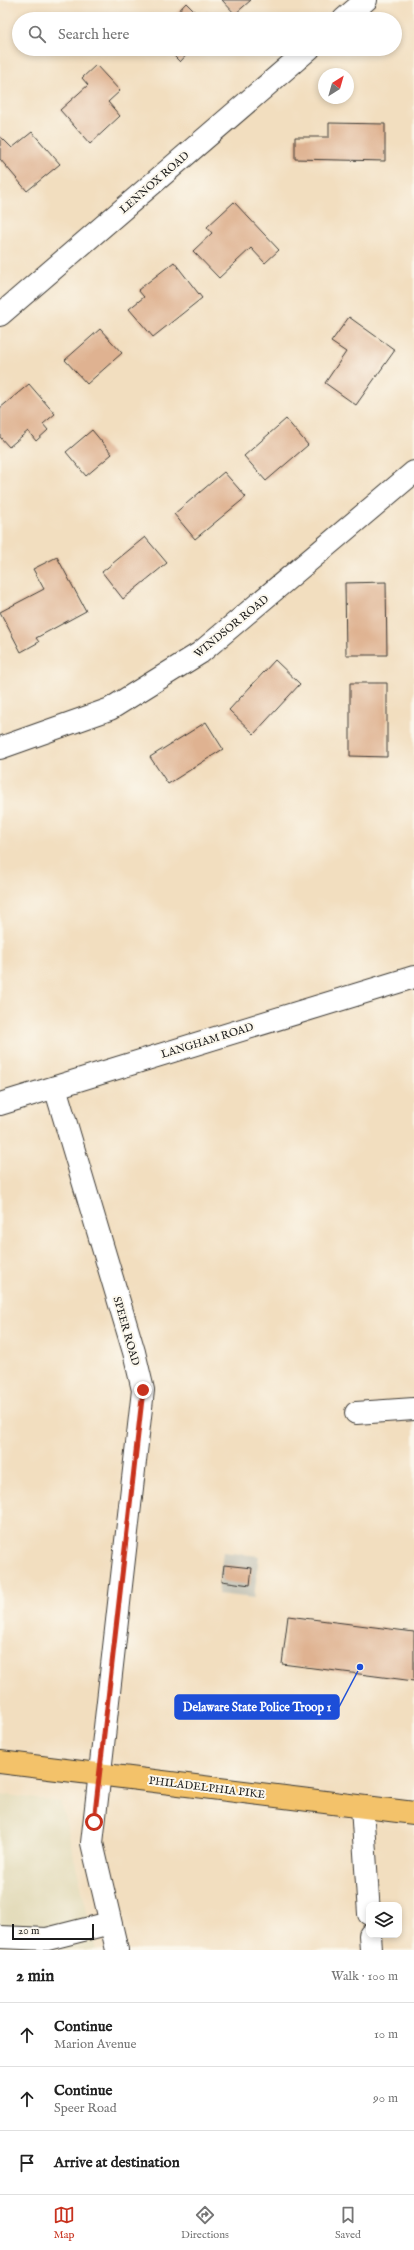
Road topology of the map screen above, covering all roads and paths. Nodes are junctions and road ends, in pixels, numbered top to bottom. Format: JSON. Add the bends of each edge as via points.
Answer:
{"nodes":[{"id":1,"x":366,"y":0,"type":"edge"},
{"id":2,"x":352,"y":12,"type":"edge"},
{"id":3,"x":301,"y":56,"type":"edge"},
{"id":4,"x":0,"y":315,"type":"edge"},
{"id":5,"x":414,"y":472,"type":"edge"},
{"id":6,"x":0,"y":748,"type":"edge"},
{"id":7,"x":414,"y":977,"type":"edge"},
{"id":8,"x":55,"y":1087,"type":"junction"},
{"id":9,"x":0,"y":1104,"type":"edge"},
{"id":10,"x":414,"y":1409,"type":"edge"},
{"id":11,"x":356,"y":1413,"type":"dead end"},
{"id":12,"x":0,"y":1762,"type":"edge"},
{"id":13,"x":99,"y":1774,"type":"junction"},
{"id":14,"x":362,"y":1807,"type":"junction"},
{"id":15,"x":414,"y":1813,"type":"edge"},
{"id":16,"x":368,"y":1902,"type":"edge"},
{"id":17,"x":110,"y":1923,"type":"junction"},
{"id":18,"x":0,"y":1937,"type":"edge"},
{"id":19,"x":370,"y":1938,"type":"edge"},
{"id":20,"x":117,"y":1950,"type":"edge"},
{"id":21,"x":371,"y":1950,"type":"edge"}],
"edges":[{"from":1,"to":2,"type":"street"},
{"from":3,"to":4,"type":"street","name":"LENNOX ROAD"},
{"from":5,"to":6,"type":"street","name":"WINDSOR ROAD","via":[[200,653],[110,709]]},
{"from":7,"to":8,"type":"street","name":"LANGHAM ROAD"},
{"from":8,"to":9,"type":"street","name":"LANGHAM ROAD"},
{"from":8,"to":13,"type":"street","name":"SPEER ROAD","via":[[143,1390]]},
{"from":10,"to":11,"type":"street"},
{"from":12,"to":13,"type":"main road","name":"PHILADELPHIA PIKE"},
{"from":13,"to":14,"type":"main road","name":"PHILADELPHIA PIKE"},
{"from":13,"to":17,"type":"street","name":"SPEER ROAD","via":[[92,1843]]},
{"from":14,"to":15,"type":"main road","name":"PHILADELPHIA PIKE"},
{"from":14,"to":16,"type":"street"},
{"from":17,"to":18,"type":"street","via":[[47,1939]]},
{"from":17,"to":20,"type":"street","name":"SPEER ROAD"},
{"from":19,"to":21,"type":"street"}]}
